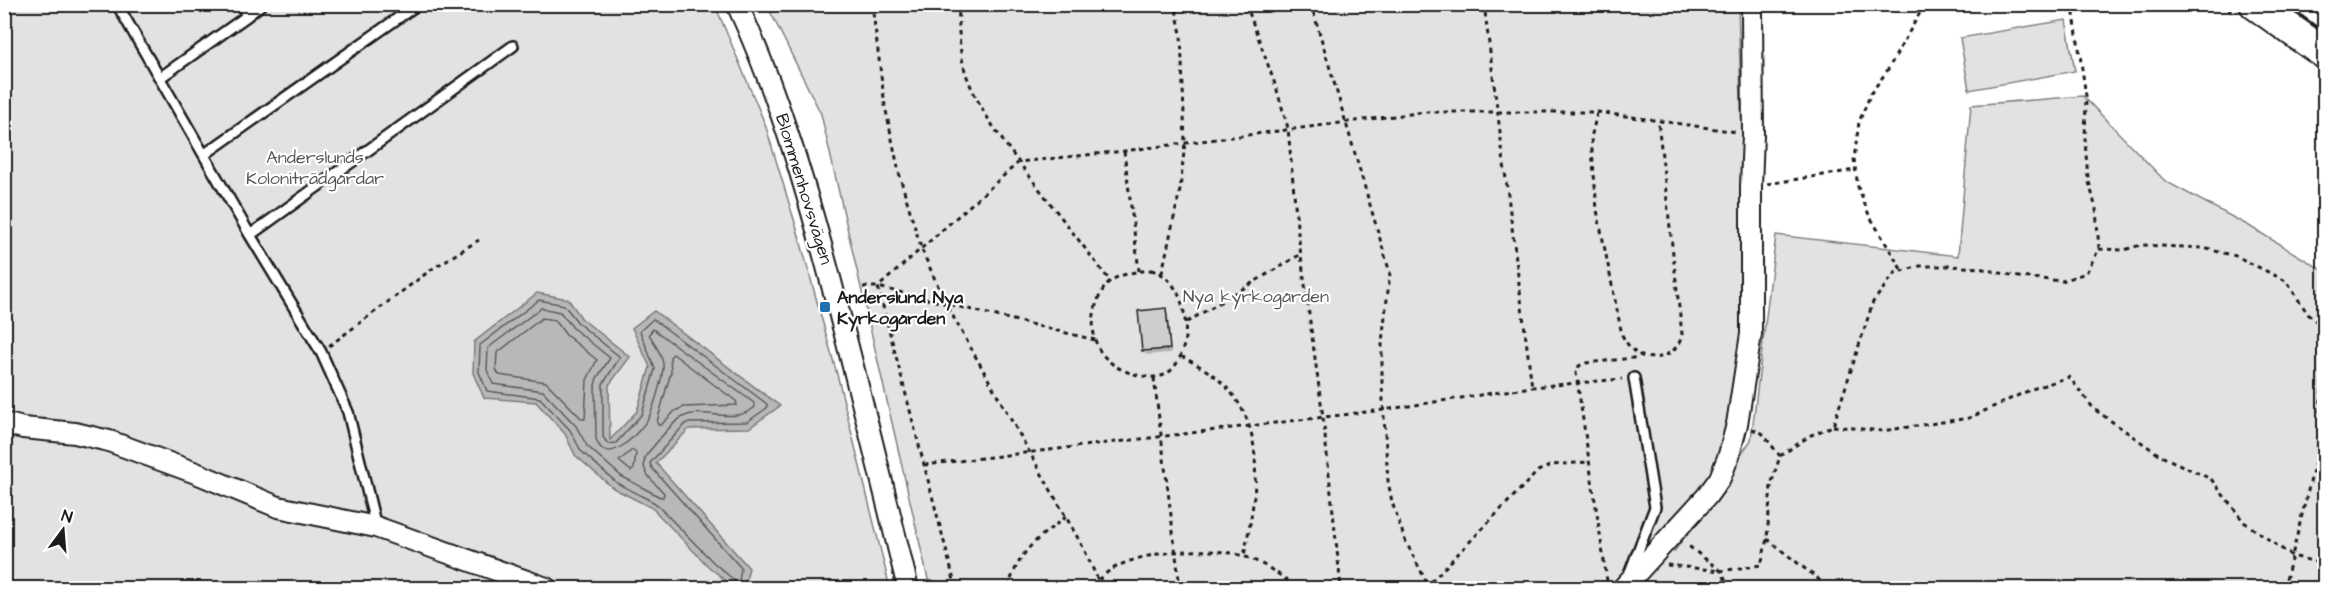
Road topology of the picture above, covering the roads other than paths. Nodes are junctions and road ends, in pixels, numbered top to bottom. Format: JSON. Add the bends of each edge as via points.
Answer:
{"nodes":[{"id":1,"x":117,"y":4,"type":"edge"},
{"id":2,"x":241,"y":4,"type":"edge"},
{"id":3,"x":262,"y":4,"type":"edge"},
{"id":4,"x":418,"y":4,"type":"edge"},
{"id":5,"x":737,"y":4,"type":"edge"},
{"id":6,"x":2255,"y":4,"type":"edge"},
{"id":7,"x":2313,"y":4,"type":"edge"},
{"id":8,"x":2325,"y":12,"type":"edge"},
{"id":9,"x":1752,"y":13,"type":"dead end"},
{"id":10,"x":247,"y":16,"type":"junction"},
{"id":11,"x":513,"y":46,"type":"dead end"},
{"id":12,"x":2325,"y":52,"type":"edge"},
{"id":13,"x":161,"y":77,"type":"junction"},
{"id":14,"x":205,"y":154,"type":"junction"},
{"id":15,"x":250,"y":235,"type":"junction"},
{"id":16,"x":1634,"y":378,"type":"road end"},
{"id":17,"x":4,"y":423,"type":"edge"},
{"id":18,"x":376,"y":527,"type":"junction"},
{"id":19,"x":546,"y":588,"type":"edge"},
{"id":20,"x":908,"y":588,"type":"edge"},
{"id":21,"x":1623,"y":588,"type":"edge"}],
"edges":[{"from":1,"to":13,"type":"lane"},
{"from":2,"to":10,"type":"lane"},
{"from":3,"to":10,"type":"lane"},
{"from":4,"to":14,"type":"lane"},
{"from":5,"to":20,"type":"street","name":"Blommenhovsvägen","via":[[799,166],[855,369]]},
{"from":6,"to":12,"type":"main road"},
{"from":7,"to":8,"type":"main road"},
{"from":9,"to":21,"type":"street","via":[[1751,334],[1737,424],[1720,478],[1674,535]]},
{"from":10,"to":13,"type":"lane"},
{"from":11,"to":15,"type":"lane"},
{"from":13,"to":14,"type":"lane"},
{"from":14,"to":15,"type":"lane"},
{"from":15,"to":18,"type":"lane","via":[[321,352],[348,412]]},
{"from":16,"to":21,"type":"lane","via":[[1655,507]]},
{"from":17,"to":18,"type":"street","via":[[109,441],[278,507]]},
{"from":18,"to":19,"type":"street"}]}
